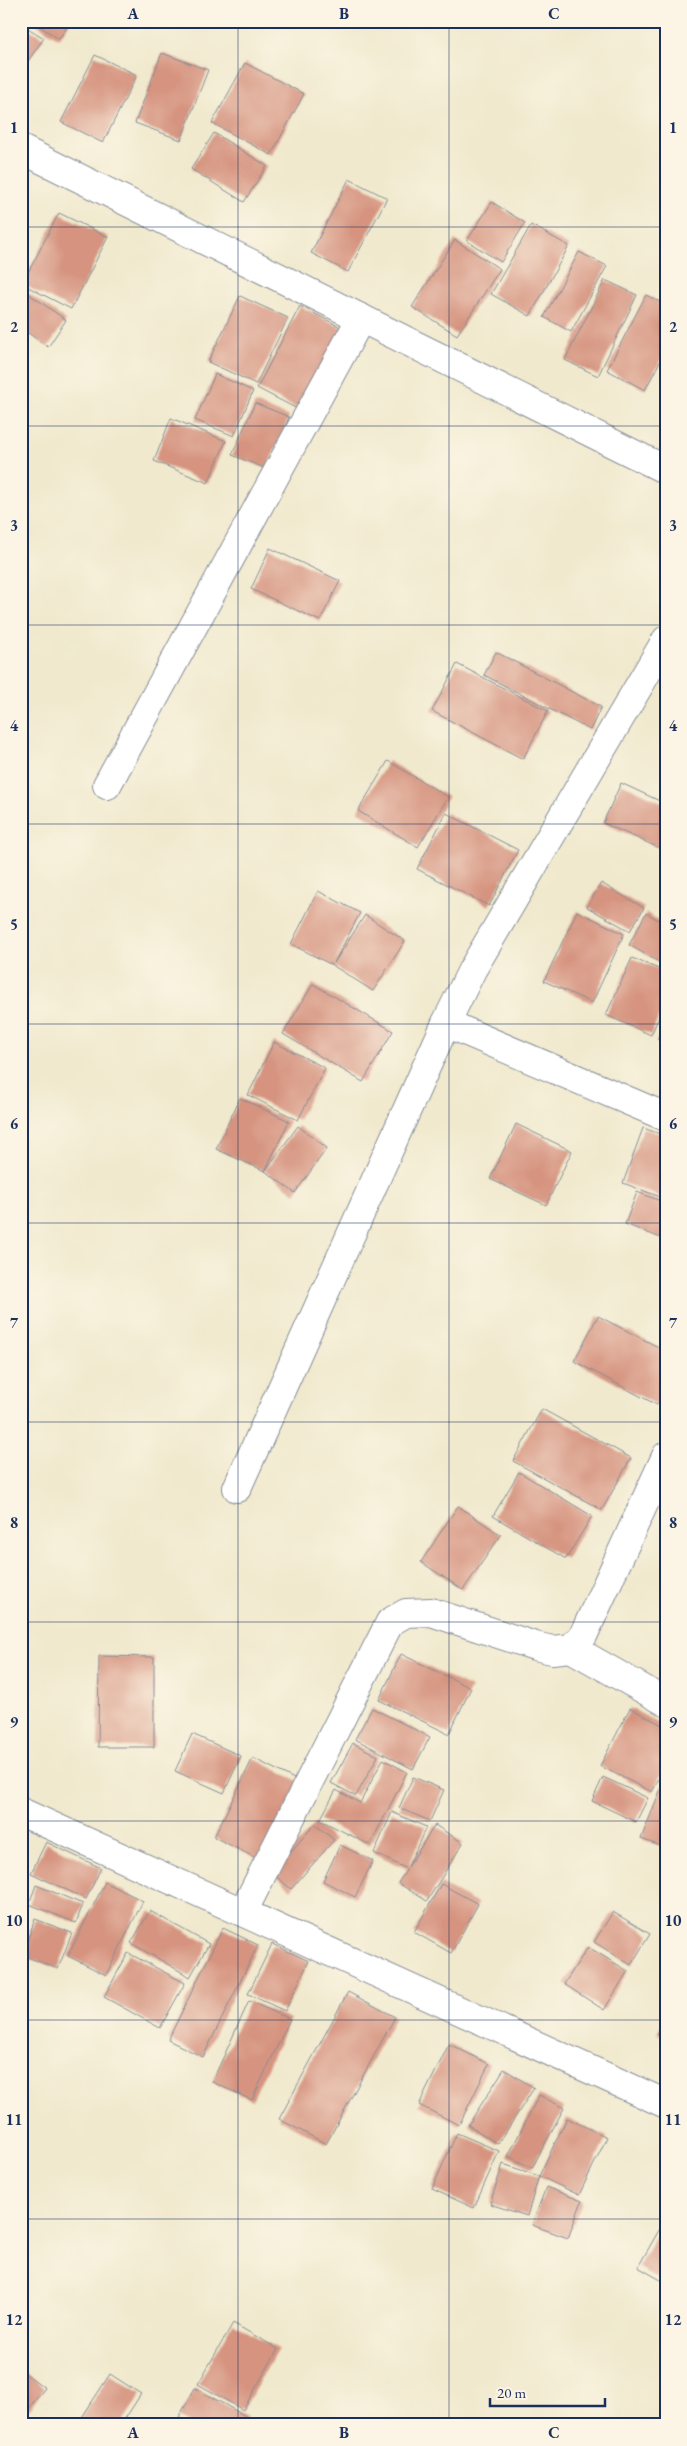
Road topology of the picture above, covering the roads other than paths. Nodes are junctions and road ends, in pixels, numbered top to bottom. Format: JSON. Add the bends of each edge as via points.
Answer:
{"nodes":[{"id":1,"x":21,"y":149,"type":"edge"},
{"id":2,"x":360,"y":318,"type":"junction"},
{"id":3,"x":666,"y":470,"type":"edge"},
{"id":4,"x":666,"y":640,"type":"edge"},
{"id":5,"x":107,"y":784,"type":"dead end"},
{"id":6,"x":446,"y":1023,"type":"junction"},
{"id":7,"x":666,"y":1117,"type":"edge"},
{"id":8,"x":666,"y":1456,"type":"edge"},
{"id":9,"x":237,"y":1488,"type":"dead end"},
{"id":10,"x":571,"y":1648,"type":"junction"},
{"id":11,"x":666,"y":1702,"type":"edge"},
{"id":12,"x":21,"y":1812,"type":"edge"},
{"id":13,"x":243,"y":1912,"type":"junction"},
{"id":14,"x":666,"y":2104,"type":"edge"}],
"edges":[{"from":1,"to":2,"type":"street"},
{"from":2,"to":3,"type":"street"},
{"from":2,"to":5,"type":"street"},
{"from":4,"to":6,"type":"street","via":[[472,970]]},
{"from":6,"to":7,"type":"street"},
{"from":6,"to":9,"type":"street"},
{"from":8,"to":10,"type":"street","via":[[583,1636]]},
{"from":10,"to":11,"type":"street"},
{"from":10,"to":13,"type":"street","via":[[552,1650],[534,1646],[430,1612],[406,1613],[390,1622]]},
{"from":12,"to":13,"type":"street"},
{"from":13,"to":14,"type":"street"}]}
